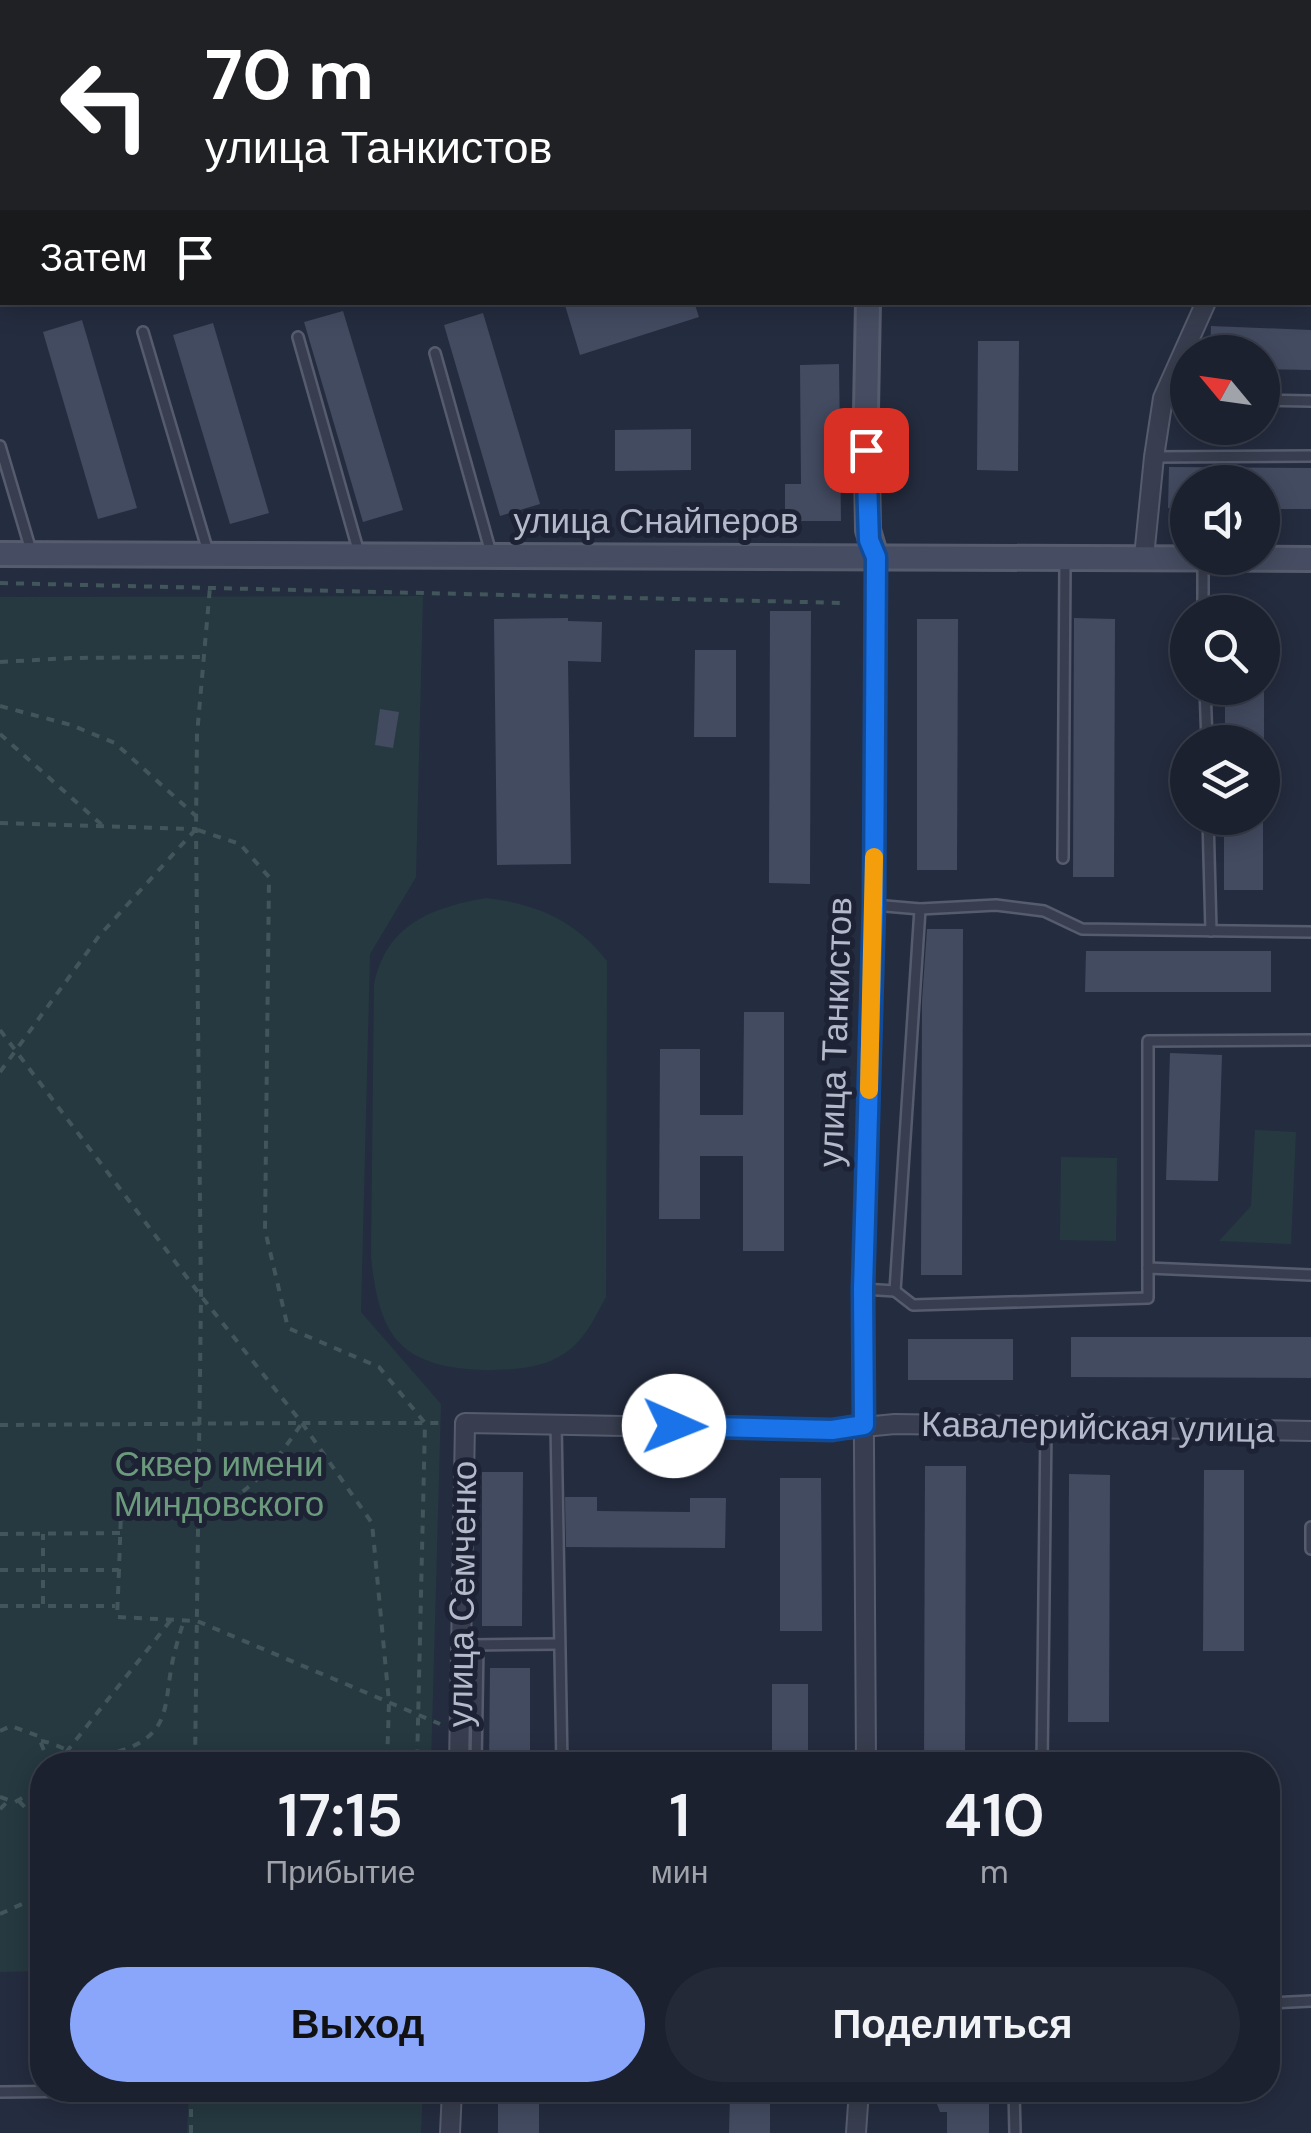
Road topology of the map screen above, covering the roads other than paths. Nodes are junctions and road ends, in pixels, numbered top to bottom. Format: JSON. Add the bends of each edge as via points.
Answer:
{"nodes":[{"id":1,"x":868,"y":305,"type":"edge"},
{"id":2,"x":1205,"y":305,"type":"edge"},
{"id":3,"x":144,"y":332,"type":"dead end"},
{"id":4,"x":298,"y":337,"type":"dead end"},
{"id":5,"x":435,"y":353,"type":"dead end"},
{"id":6,"x":1163,"y":398,"type":"junction"},
{"id":7,"x":1170,"y":398,"type":"edge"},
{"id":8,"x":1280,"y":400,"type":"edge"},
{"id":9,"x":1311,"y":401,"type":"edge"},
{"id":10,"x":0,"y":446,"type":"edge"},
{"id":11,"x":1311,"y":456,"type":"edge"},
{"id":12,"x":1154,"y":457,"type":"junction"},
{"id":13,"x":0,"y":554,"type":"edge"},
{"id":14,"x":32,"y":554,"type":"junction"},
{"id":15,"x":209,"y":555,"type":"junction"},
{"id":16,"x":360,"y":555,"type":"junction"},
{"id":17,"x":492,"y":556,"type":"junction"},
{"id":18,"x":1065,"y":556,"type":"junction"},
{"id":19,"x":876,"y":557,"type":"junction"},
{"id":20,"x":1144,"y":557,"type":"junction"},
{"id":21,"x":1170,"y":557,"type":"edge"},
{"id":22,"x":1280,"y":559,"type":"edge"},
{"id":23,"x":1311,"y":559,"type":"edge"},
{"id":24,"x":1208,"y":835,"type":"edge"},
{"id":25,"x":1063,"y":858,"type":"dead end"},
{"id":26,"x":874,"y":905,"type":"junction"},
{"id":27,"x":920,"y":909,"type":"junction"},
{"id":28,"x":1211,"y":931,"type":"junction"},
{"id":29,"x":1311,"y":932,"type":"edge"},
{"id":30,"x":1311,"y":1040,"type":"edge"},
{"id":31,"x":1148,"y":1268,"type":"junction"},
{"id":32,"x":1311,"y":1275,"type":"edge"},
{"id":33,"x":863,"y":1289,"type":"junction"},
{"id":34,"x":895,"y":1291,"type":"junction"},
{"id":35,"x":556,"y":1422,"type":"junction"},
{"id":36,"x":465,"y":1423,"type":"joint"},
{"id":37,"x":864,"y":1425,"type":"junction"},
{"id":38,"x":1046,"y":1426,"type":"junction"},
{"id":39,"x":1311,"y":1432,"type":"edge"},
{"id":40,"x":1311,"y":1528,"type":"edge"},
{"id":41,"x":1311,"y":1549,"type":"edge"},
{"id":42,"x":560,"y":1644,"type":"junction"},
{"id":43,"x":470,"y":1645,"type":"junction"},
{"id":44,"x":456,"y":1752,"type":"edge"},
{"id":45,"x":475,"y":1752,"type":"edge"},
{"id":46,"x":562,"y":1752,"type":"edge"},
{"id":47,"x":866,"y":1752,"type":"edge"},
{"id":48,"x":1042,"y":1752,"type":"edge"},
{"id":49,"x":1311,"y":2001,"type":"edge"},
{"id":50,"x":1280,"y":2002,"type":"edge"},
{"id":51,"x":0,"y":2092,"type":"edge"},
{"id":52,"x":30,"y":2092,"type":"edge"},
{"id":53,"x":451,"y":2102,"type":"edge"},
{"id":54,"x":858,"y":2102,"type":"edge"},
{"id":55,"x":1014,"y":2102,"type":"edge"},
{"id":56,"x":450,"y":2133,"type":"edge"},
{"id":57,"x":856,"y":2133,"type":"edge"},
{"id":58,"x":1015,"y":2133,"type":"edge"}],
"edges":[{"from":1,"to":19,"type":"street","name":"улица Танкистов","via":[[869,540]]},
{"from":2,"to":6,"type":"street"},
{"from":3,"to":15,"type":"lane"},
{"from":4,"to":16,"type":"lane"},
{"from":5,"to":17,"type":"lane"},
{"from":6,"to":7,"type":"lane"},
{"from":6,"to":12,"type":"street"},
{"from":8,"to":9,"type":"lane"},
{"from":10,"to":14,"type":"lane"},
{"from":11,"to":12,"type":"lane"},
{"from":12,"to":20,"type":"street"},
{"from":13,"to":14,"type":"street","name":"улица Снайперов"},
{"from":14,"to":15,"type":"street","name":"улица Снайперов"},
{"from":15,"to":16,"type":"street","name":"улица Снайперов"},
{"from":16,"to":17,"type":"street","name":"улица Снайперов"},
{"from":17,"to":19,"type":"street","name":"улица Снайперов"},
{"from":18,"to":19,"type":"street","name":"улица Снайперов"},
{"from":18,"to":20,"type":"street","name":"улица Снайперов"},
{"from":18,"to":25,"type":"lane"},
{"from":19,"to":26,"type":"street","name":"улица Танкистов"},
{"from":20,"to":21,"type":"street","name":"улица Снайперов"},
{"from":22,"to":23,"type":"street","name":"улица Снайперов"},
{"from":24,"to":28,"type":"lane"},
{"from":26,"to":27,"type":"lane"},
{"from":26,"to":33,"type":"street","name":"улица Танкистов"},
{"from":27,"to":28,"type":"lane","via":[[996,905],[1044,911],[1082,928]]},
{"from":27,"to":34,"type":"lane"},
{"from":28,"to":29,"type":"lane"},
{"from":30,"to":31,"type":"lane","via":[[1148,1040]]},
{"from":31,"to":32,"type":"lane"},
{"from":31,"to":34,"type":"lane","via":[[1148,1298],[913,1305]]},
{"from":33,"to":34,"type":"lane"},
{"from":33,"to":37,"type":"street","name":"улица Танкистов"},
{"from":35,"to":36,"type":"street","name":"Кавалерийская улица"},
{"from":35,"to":37,"type":"street","name":"Кавалерийская улица","via":[[832,1430]]},
{"from":35,"to":42,"type":"lane"},
{"from":36,"to":43,"type":"street","name":"улица Семченко"},
{"from":37,"to":38,"type":"street","name":"Кавалерийская улица"},
{"from":37,"to":47,"type":"street","name":"улица Танкистов"},
{"from":38,"to":39,"type":"street","name":"Кавалерийская улица"},
{"from":38,"to":48,"type":"lane"},
{"from":40,"to":41,"type":"lane"},
{"from":42,"to":43,"type":"lane"},
{"from":42,"to":46,"type":"lane"},
{"from":43,"to":44,"type":"street","name":"улица Семченко"},
{"from":43,"to":45,"type":"lane"},
{"from":49,"to":50,"type":"lane"},
{"from":51,"to":52,"type":"lane"},
{"from":53,"to":56,"type":"street"},
{"from":54,"to":57,"type":"street"},
{"from":55,"to":58,"type":"lane"}]}
